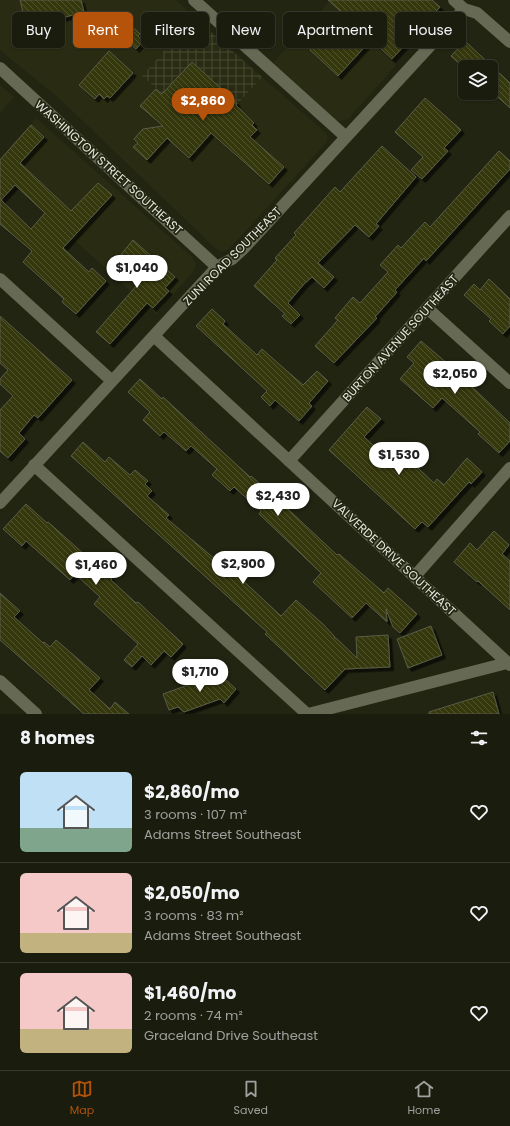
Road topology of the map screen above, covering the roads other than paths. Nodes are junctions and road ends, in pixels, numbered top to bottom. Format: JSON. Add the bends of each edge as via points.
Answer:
{"nodes":[{"id":1,"x":194,"y":0,"type":"edge"},
{"id":2,"x":454,"y":0,"type":"edge"},
{"id":3,"x":464,"y":9,"type":"junction"},
{"id":4,"x":510,"y":42,"type":"edge"},
{"id":5,"x":0,"y":68,"type":"edge"},
{"id":6,"x":346,"y":137,"type":"junction"},
{"id":7,"x":510,"y":216,"type":"edge"},
{"id":8,"x":217,"y":267,"type":"junction"},
{"id":9,"x":0,"y":279,"type":"edge"},
{"id":10,"x":427,"y":308,"type":"junction"},
{"id":11,"x":154,"y":336,"type":"junction"},
{"id":12,"x":112,"y":381,"type":"junction"},
{"id":13,"x":510,"y":382,"type":"edge"},
{"id":14,"x":289,"y":461,"type":"junction"},
{"id":15,"x":34,"y":465,"type":"junction"},
{"id":16,"x":510,"y":468,"type":"edge"},
{"id":17,"x":2,"y":497,"type":"edge"},
{"id":18,"x":415,"y":576,"type":"junction"},
{"id":19,"x":509,"y":664,"type":"edge"},
{"id":20,"x":0,"y":682,"type":"edge"},
{"id":21,"x":36,"y":714,"type":"edge"},
{"id":22,"x":307,"y":714,"type":"edge"}],
"edges":[{"from":1,"to":6,"type":"street"},
{"from":2,"to":3,"type":"street"},
{"from":3,"to":4,"type":"street","via":[[477,12]]},
{"from":3,"to":6,"type":"street","name":"ZUNI ROAD SOUTHEAST"},
{"from":5,"to":8,"type":"street","name":"WASHINGTON STREET SOUTHEAST"},
{"from":6,"to":8,"type":"street","name":"ZUNI ROAD SOUTHEAST","via":[[244,248],[232,259]]},
{"from":7,"to":10,"type":"street","name":"BURTON AVENUE SOUTHEAST"},
{"from":8,"to":11,"type":"street","name":"ZUNI ROAD SOUTHEAST"},
{"from":9,"to":12,"type":"street"},
{"from":10,"to":13,"type":"street"},
{"from":10,"to":14,"type":"street","name":"BURTON AVENUE SOUTHEAST"},
{"from":11,"to":12,"type":"street","name":"ZUNI ROAD SOUTHEAST"},
{"from":11,"to":14,"type":"street","name":"VALVERDE DRIVE SOUTHEAST"},
{"from":12,"to":15,"type":"street","name":"ZUNI ROAD SOUTHEAST"},
{"from":14,"to":18,"type":"street","name":"VALVERDE DRIVE SOUTHEAST"},
{"from":15,"to":17,"type":"street","name":"ZUNI ROAD SOUTHEAST"},
{"from":15,"to":22,"type":"street"},
{"from":16,"to":18,"type":"street"},
{"from":18,"to":19,"type":"street","name":"VALVERDE DRIVE SOUTHEAST"},
{"from":19,"to":22,"type":"street"},
{"from":20,"to":21,"type":"street"}]}
